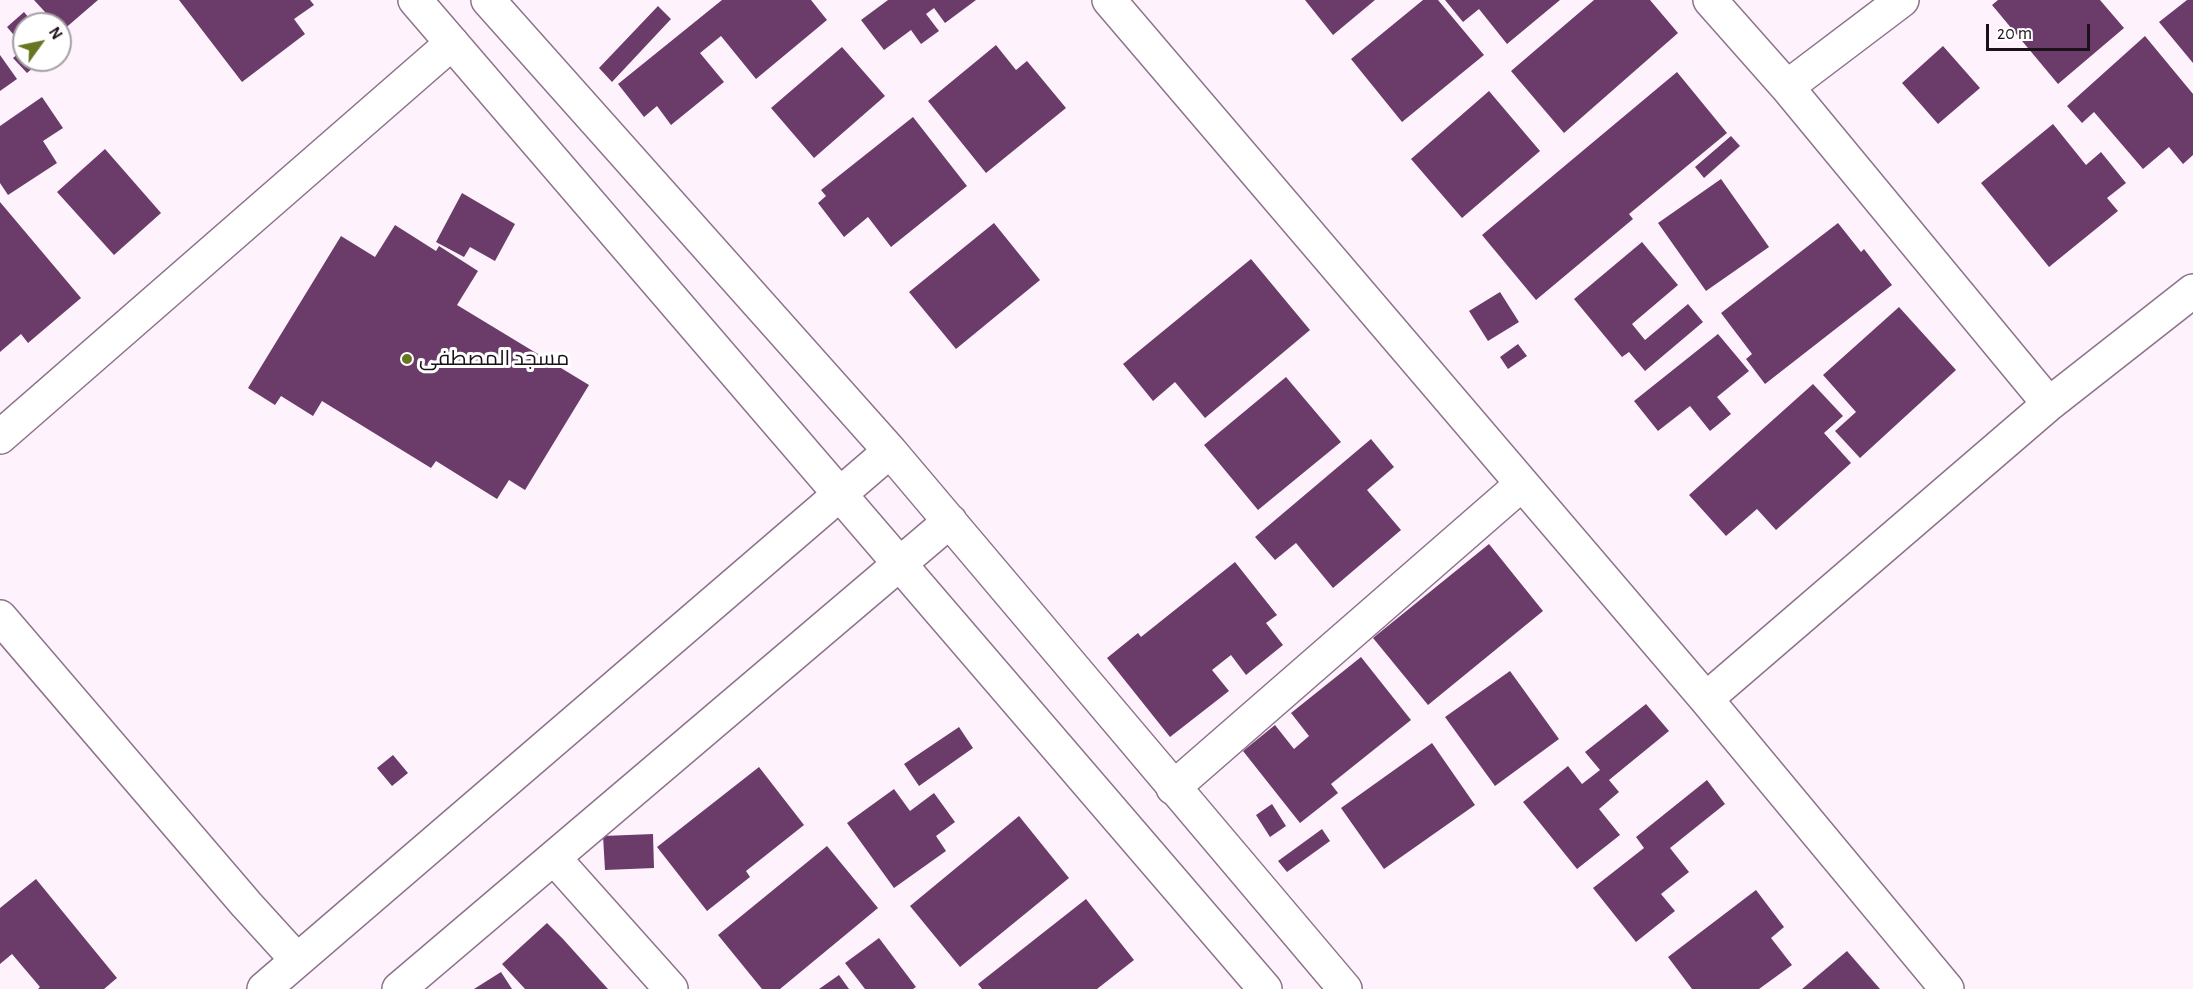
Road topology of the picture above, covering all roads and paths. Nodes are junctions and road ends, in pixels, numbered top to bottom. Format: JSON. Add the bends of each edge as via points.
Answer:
{"nodes":[{"id":1,"x":415,"y":0,"type":"edge"},
{"id":2,"x":488,"y":0,"type":"edge"},
{"id":3,"x":1109,"y":0,"type":"edge"},
{"id":4,"x":1710,"y":0,"type":"edge"},
{"id":5,"x":1902,"y":0,"type":"edge"},
{"id":6,"x":452,"y":44,"type":"junction"},
{"id":7,"x":1787,"y":87,"type":"junction"},
{"id":8,"x":2193,"y":291,"type":"edge"},
{"id":9,"x":2049,"y":404,"type":"junction"},
{"id":10,"x":0,"y":437,"type":"edge"},
{"id":11,"x":890,"y":452,"type":"junction"},
{"id":12,"x":1522,"y":484,"type":"junction"},
{"id":13,"x":838,"y":495,"type":"junction"},
{"id":14,"x":950,"y":521,"type":"junction"},
{"id":15,"x":900,"y":565,"type":"junction"},
{"id":16,"x":0,"y":616,"type":"edge"},
{"id":17,"x":1706,"y":699,"type":"junction"},
{"id":18,"x":1173,"y":788,"type":"junction"},
{"id":19,"x":554,"y":858,"type":"junction"},
{"id":20,"x":297,"y":960,"type":"junction"},
{"id":21,"x":264,"y":989,"type":"edge"},
{"id":22,"x":399,"y":989,"type":"edge"},
{"id":23,"x":671,"y":989,"type":"edge"},
{"id":24,"x":1265,"y":989,"type":"edge"},
{"id":25,"x":1345,"y":989,"type":"edge"},
{"id":26,"x":1947,"y":989,"type":"edge"}],
"edges":[{"from":1,"to":6,"type":"street"},
{"from":2,"to":11,"type":"street"},
{"from":3,"to":12,"type":"street"},
{"from":4,"to":7,"type":"street"},
{"from":5,"to":7,"type":"street"},
{"from":6,"to":10,"type":"street"},
{"from":6,"to":13,"type":"street"},
{"from":7,"to":9,"type":"street"},
{"from":8,"to":9,"type":"street"},
{"from":9,"to":17,"type":"street"},
{"from":11,"to":13,"type":"street"},
{"from":11,"to":14,"type":"street"},
{"from":12,"to":17,"type":"street"},
{"from":12,"to":18,"type":"street"},
{"from":13,"to":15,"type":"street"},
{"from":13,"to":20,"type":"street"},
{"from":14,"to":15,"type":"street"},
{"from":14,"to":18,"type":"street"},
{"from":15,"to":19,"type":"street"},
{"from":15,"to":24,"type":"street"},
{"from":16,"to":20,"type":"street"},
{"from":17,"to":26,"type":"street"},
{"from":18,"to":25,"type":"street"},
{"from":19,"to":22,"type":"street"},
{"from":19,"to":23,"type":"street"},
{"from":20,"to":21,"type":"street"}]}
